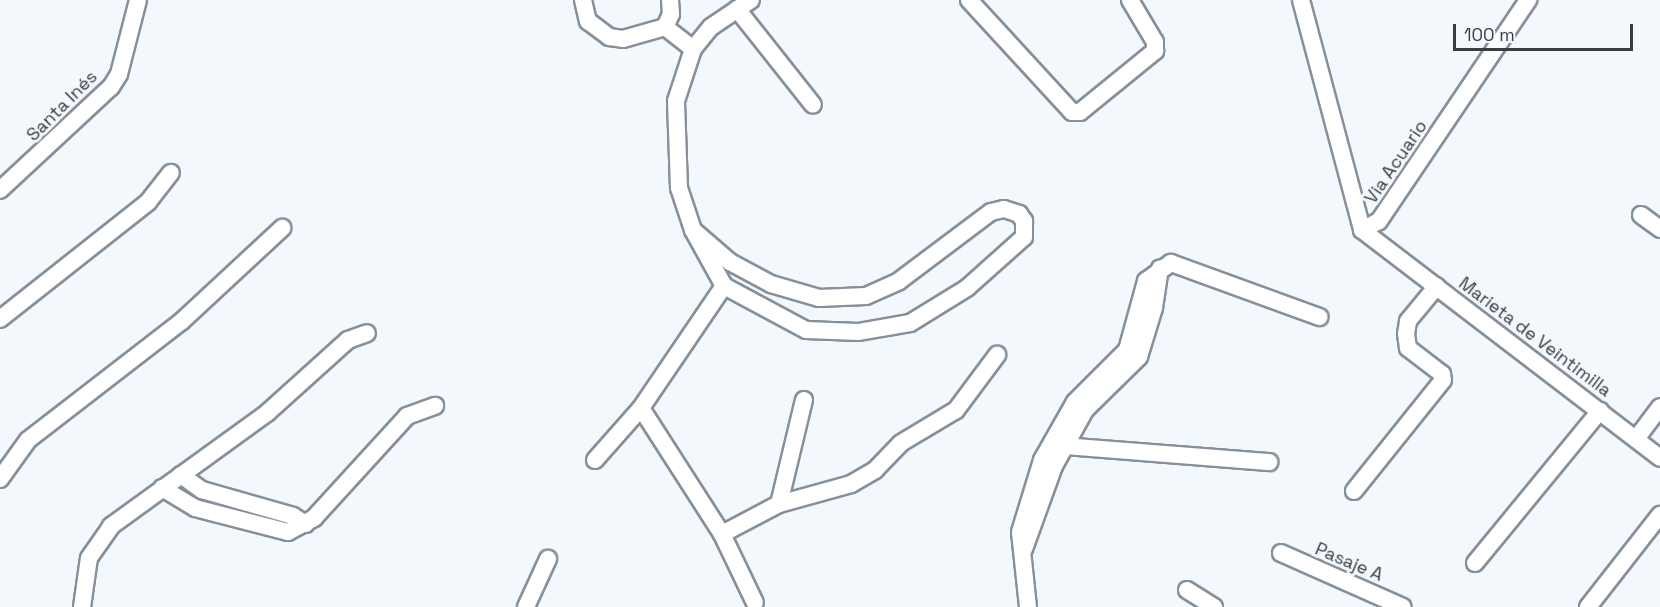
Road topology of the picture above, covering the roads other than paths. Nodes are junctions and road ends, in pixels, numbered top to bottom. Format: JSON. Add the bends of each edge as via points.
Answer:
{"nodes":[{"id":1,"x":138,"y":0,"type":"edge"},
{"id":2,"x":583,"y":0,"type":"edge"},
{"id":3,"x":670,"y":0,"type":"edge"},
{"id":4,"x":969,"y":0,"type":"edge"},
{"id":5,"x":1130,"y":0,"type":"edge"},
{"id":6,"x":1300,"y":0,"type":"edge"},
{"id":7,"x":1528,"y":0,"type":"edge"},
{"id":8,"x":744,"y":5,"type":"edge"},
{"id":9,"x":665,"y":27,"type":"junction"},
{"id":10,"x":693,"y":49,"type":"junction"},
{"id":11,"x":813,"y":105,"type":"dead end"},
{"id":12,"x":171,"y":173,"type":"dead end"},
{"id":13,"x":0,"y":190,"type":"edge"},
{"id":14,"x":1641,"y":215,"type":"dead end"},
{"id":15,"x":282,"y":228,"type":"dead end"},
{"id":16,"x":1660,"y":229,"type":"edge"},
{"id":17,"x":693,"y":230,"type":"junction"},
{"id":18,"x":1362,"y":230,"type":"junction"},
{"id":19,"x":1160,"y":268,"type":"junction"},
{"id":20,"x":724,"y":286,"type":"junction"},
{"id":21,"x":1437,"y":286,"type":"junction"},
{"id":22,"x":1319,"y":317,"type":"dead end"},
{"id":23,"x":0,"y":319,"type":"edge"},
{"id":24,"x":367,"y":333,"type":"dead end"},
{"id":25,"x":997,"y":355,"type":"dead end"},
{"id":26,"x":804,"y":400,"type":"dead end"},
{"id":27,"x":435,"y":406,"type":"dead end"},
{"id":28,"x":1660,"y":407,"type":"edge"},
{"id":29,"x":641,"y":408,"type":"junction"},
{"id":30,"x":1600,"y":411,"type":"junction"},
{"id":31,"x":1636,"y":439,"type":"junction"},
{"id":32,"x":1064,"y":446,"type":"junction"},
{"id":33,"x":1660,"y":458,"type":"edge"},
{"id":34,"x":595,"y":460,"type":"dead end"},
{"id":35,"x":1269,"y":462,"type":"dead end"},
{"id":36,"x":181,"y":475,"type":"junction"},
{"id":37,"x":0,"y":479,"type":"edge"},
{"id":38,"x":162,"y":488,"type":"junction"},
{"id":39,"x":1354,"y":491,"type":"dead end"},
{"id":40,"x":779,"y":504,"type":"junction"},
{"id":41,"x":1660,"y":515,"type":"edge"},
{"id":42,"x":306,"y":524,"type":"junction"},
{"id":43,"x":722,"y":534,"type":"junction"},
{"id":44,"x":1024,"y":549,"type":"junction"},
{"id":45,"x":1281,"y":553,"type":"dead end"},
{"id":46,"x":548,"y":559,"type":"dead end"},
{"id":47,"x":1475,"y":563,"type":"dead end"},
{"id":48,"x":1187,"y":590,"type":"dead end"},
{"id":49,"x":755,"y":603,"type":"dead end"},
{"id":50,"x":82,"y":607,"type":"edge"},
{"id":51,"x":526,"y":607,"type":"edge"},
{"id":52,"x":1028,"y":607,"type":"edge"},
{"id":53,"x":1214,"y":607,"type":"edge"},
{"id":54,"x":1403,"y":607,"type":"edge"},
{"id":55,"x":1588,"y":607,"type":"edge"}],
"edges":[{"from":1,"to":13,"type":"street","name":"Santa Inés","via":[[119,74],[111,87]]},
{"from":2,"to":9,"type":"street","via":[[588,21],[609,37],[623,39]]},
{"from":3,"to":9,"type":"street","via":[[671,14]]},
{"from":4,"to":5,"type":"street","via":[[1072,112],[1080,112],[1155,51],[1155,42]]},
{"from":6,"to":18,"type":"street","name":"Via Acuario"},
{"from":7,"to":18,"type":"street","name":"Via Acuario","via":[[1379,221]]},
{"from":8,"to":10,"type":"street","via":[[711,27]]},
{"from":8,"to":11,"type":"street"},
{"from":9,"to":10,"type":"street"},
{"from":10,"to":17,"type":"street","via":[[676,101],[675,142],[679,188]]},
{"from":12,"to":23,"type":"street","via":[[148,202]]},
{"from":14,"to":16,"type":"street"},
{"from":15,"to":37,"type":"street","via":[[182,321],[28,440]]},
{"from":17,"to":20,"type":"street"},
{"from":17,"to":20,"type":"street","via":[[730,262],[771,284],[819,298],[866,296],[899,281],[991,212],[1004,208],[1019,214],[1024,221],[1024,237],[967,288],[910,323],[858,332],[806,330]]},
{"from":18,"to":21,"type":"street","name":"Marieta de Veintimilla"},
{"from":19,"to":22,"type":"street","via":[[1171,263]]},
{"from":19,"to":32,"type":"street","via":[[1156,300],[1139,357],[1085,410]]},
{"from":19,"to":44,"type":"street","via":[[1146,281],[1127,351],[1075,402],[1042,460],[1020,532]]},
{"from":20,"to":29,"type":"street"},
{"from":21,"to":30,"type":"street","name":"Marieta de Veintimilla"},
{"from":21,"to":39,"type":"street","via":[[1408,321],[1406,334],[1408,348],[1442,374],[1443,380]]},
{"from":24,"to":36,"type":"street","via":[[348,340],[267,413]]},
{"from":25,"to":40,"type":"street","via":[[956,410],[901,443],[875,470],[851,484]]},
{"from":26,"to":40,"type":"street"},
{"from":27,"to":42,"type":"street","via":[[407,416]]},
{"from":28,"to":31,"type":"street"},
{"from":29,"to":34,"type":"street"},
{"from":29,"to":43,"type":"street"},
{"from":30,"to":31,"type":"street","name":"Marieta de Veintimilla"},
{"from":30,"to":47,"type":"street"},
{"from":31,"to":33,"type":"street","name":"Marieta de Veintimilla"},
{"from":32,"to":35,"type":"street"},
{"from":32,"to":44,"type":"street"},
{"from":36,"to":38,"type":"street"},
{"from":36,"to":42,"type":"street","via":[[202,490],[293,516]]},
{"from":38,"to":42,"type":"street","via":[[195,508],[288,532]]},
{"from":38,"to":50,"type":"street","via":[[127,512],[100,540],[89,558]]},
{"from":40,"to":43,"type":"street"},
{"from":41,"to":55,"type":"street"},
{"from":43,"to":49,"type":"street"},
{"from":44,"to":52,"type":"street"},
{"from":45,"to":54,"type":"street","name":"Pasaje A"},
{"from":46,"to":51,"type":"street"},
{"from":48,"to":53,"type":"street"}]}
